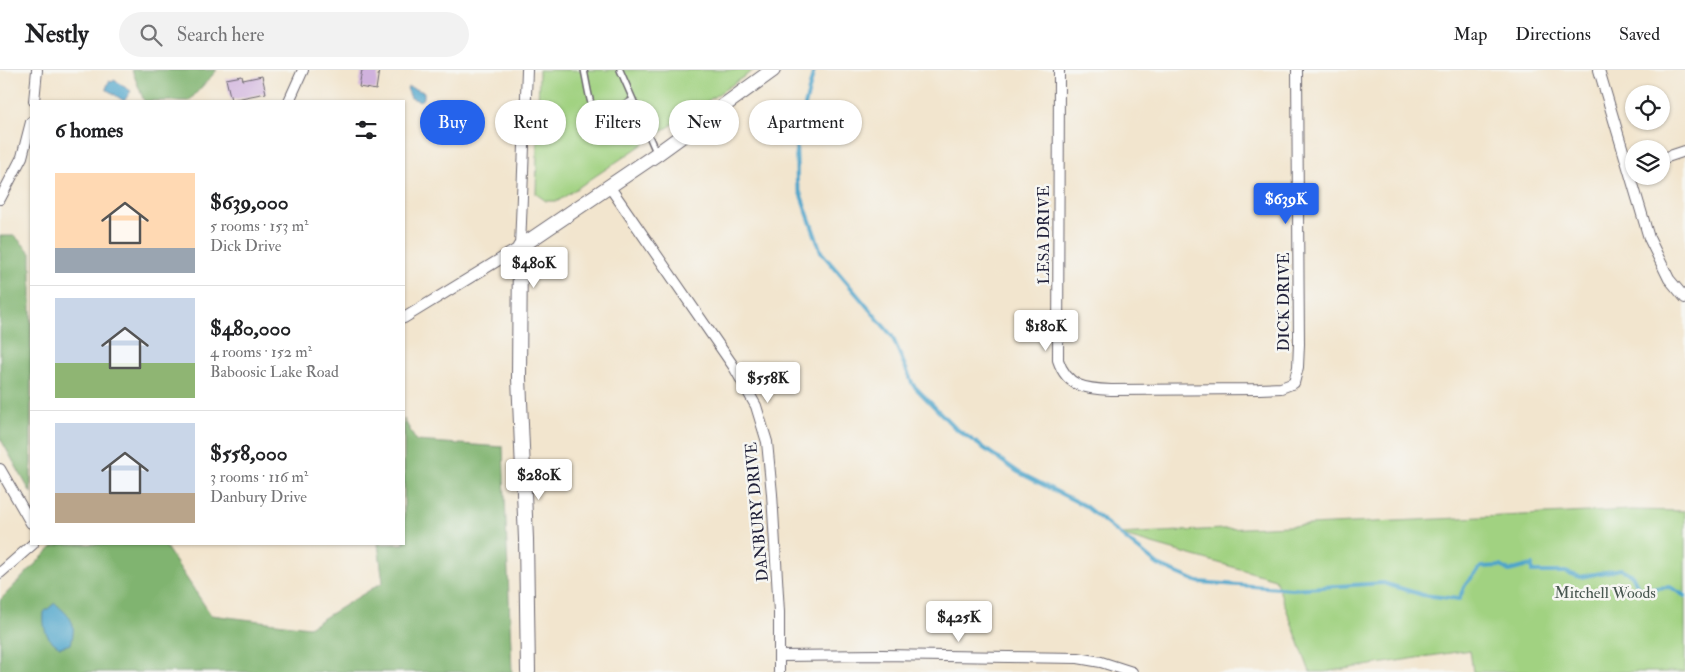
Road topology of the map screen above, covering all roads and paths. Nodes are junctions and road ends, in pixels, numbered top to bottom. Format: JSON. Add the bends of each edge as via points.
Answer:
{"nodes":[{"id":1,"x":37,"y":70,"type":"edge"},
{"id":2,"x":303,"y":70,"type":"edge"},
{"id":3,"x":527,"y":70,"type":"edge"},
{"id":4,"x":584,"y":70,"type":"edge"},
{"id":5,"x":621,"y":70,"type":"edge"},
{"id":6,"x":773,"y":70,"type":"edge"},
{"id":7,"x":1059,"y":70,"type":"edge"},
{"id":8,"x":1297,"y":70,"type":"edge"},
{"id":9,"x":1599,"y":70,"type":"edge"},
{"id":10,"x":34,"y":100,"type":"edge"},
{"id":11,"x":289,"y":100,"type":"edge"},
{"id":12,"x":589,"y":100,"type":"edge"},
{"id":13,"x":633,"y":100,"type":"edge"},
{"id":14,"x":30,"y":126,"type":"edge"},
{"id":15,"x":652,"y":145,"type":"edge"},
{"id":16,"x":1625,"y":151,"type":"edge"},
{"id":17,"x":1685,"y":152,"type":"edge"},
{"id":18,"x":656,"y":154,"type":"junction"},
{"id":19,"x":1670,"y":157,"type":"edge"},
{"id":20,"x":1635,"y":185,"type":"edge"},
{"id":21,"x":609,"y":186,"type":"junction"},
{"id":22,"x":0,"y":199,"type":"edge"},
{"id":23,"x":520,"y":247,"type":"junction"},
{"id":24,"x":1685,"y":298,"type":"edge"},
{"id":25,"x":405,"y":317,"type":"edge"},
{"id":26,"x":1294,"y":382,"type":"joint"},
{"id":27,"x":0,"y":469,"type":"edge"},
{"id":28,"x":30,"y":521,"type":"edge"},
{"id":29,"x":32,"y":545,"type":"edge"},
{"id":30,"x":0,"y":574,"type":"edge"},
{"id":31,"x":779,"y":656,"type":"junction"},
{"id":32,"x":528,"y":672,"type":"edge"},
{"id":33,"x":779,"y":672,"type":"edge"},
{"id":34,"x":1132,"y":672,"type":"edge"}],
"edges":[{"from":1,"to":10,"type":"street"},
{"from":2,"to":11,"type":"street"},
{"from":3,"to":23,"type":"street"},
{"from":4,"to":12,"type":"lane"},
{"from":5,"to":13,"type":"lane"},
{"from":6,"to":18,"type":"street"},
{"from":7,"to":26,"type":"street","name":"LESA DRIVE","via":[[1058,360],[1067,378],[1086,387],[1112,390],[1259,389],[1281,388]]},
{"from":8,"to":26,"type":"street","name":"DICK DRIVE","via":[[1299,344]]},
{"from":9,"to":16,"type":"street"},
{"from":14,"to":22,"type":"street","via":[[22,157]]},
{"from":15,"to":18,"type":"lane"},
{"from":17,"to":19,"type":"street"},
{"from":18,"to":21,"type":"street"},
{"from":20,"to":24,"type":"street","via":[[1649,238],[1661,265]]},
{"from":21,"to":23,"type":"street"},
{"from":21,"to":31,"type":"street","name":"DANBURY DRIVE","via":[[734,367],[756,406],[767,442],[772,494]]},
{"from":23,"to":25,"type":"street"},
{"from":23,"to":32,"type":"street","via":[[519,378]]},
{"from":27,"to":28,"type":"street"},
{"from":29,"to":30,"type":"street"},
{"from":31,"to":33,"type":"street","name":"DANBURY DRIVE"},
{"from":31,"to":34,"type":"street","via":[[1078,658]]}]}
